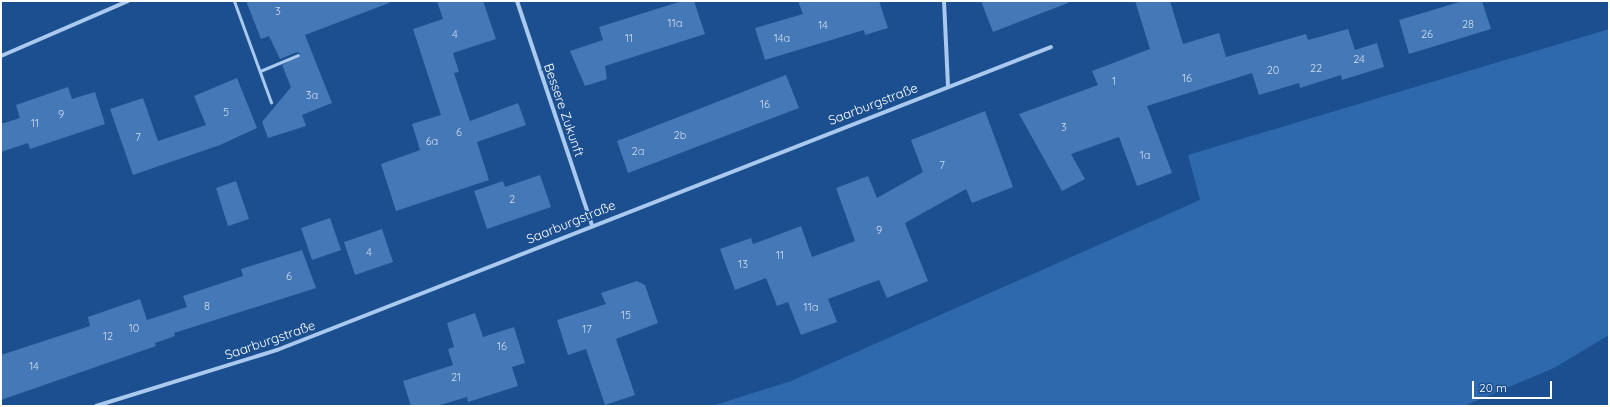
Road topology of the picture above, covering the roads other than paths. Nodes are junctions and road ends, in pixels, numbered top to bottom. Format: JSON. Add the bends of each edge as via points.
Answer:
{"nodes":[{"id":1,"x":128,"y":1,"type":"edge"},
{"id":2,"x":234,"y":1,"type":"edge"},
{"id":3,"x":517,"y":1,"type":"edge"},
{"id":4,"x":944,"y":1,"type":"edge"},
{"id":5,"x":1051,"y":47,"type":"dead end"},
{"id":6,"x":298,"y":55,"type":"dead end"},
{"id":7,"x":1,"y":56,"type":"edge"},
{"id":8,"x":260,"y":70,"type":"junction"},
{"id":9,"x":948,"y":85,"type":"junction"},
{"id":10,"x":271,"y":102,"type":"dead end"},
{"id":11,"x":592,"y":225,"type":"junction"},
{"id":12,"x":96,"y":406,"type":"edge"}],
"edges":[{"from":1,"to":7,"type":"street"},
{"from":2,"to":8,"type":"lane"},
{"from":3,"to":11,"type":"street","name":"Bessere Zukunft"},
{"from":4,"to":9,"type":"street"},
{"from":5,"to":9,"type":"street","name":"Saarburgstraße"},
{"from":6,"to":8,"type":"lane"},
{"from":8,"to":10,"type":"lane"},
{"from":9,"to":11,"type":"street","name":"Saarburgstraße"},
{"from":11,"to":12,"type":"street","name":"Saarburgstraße","via":[[277,350]]}]}
